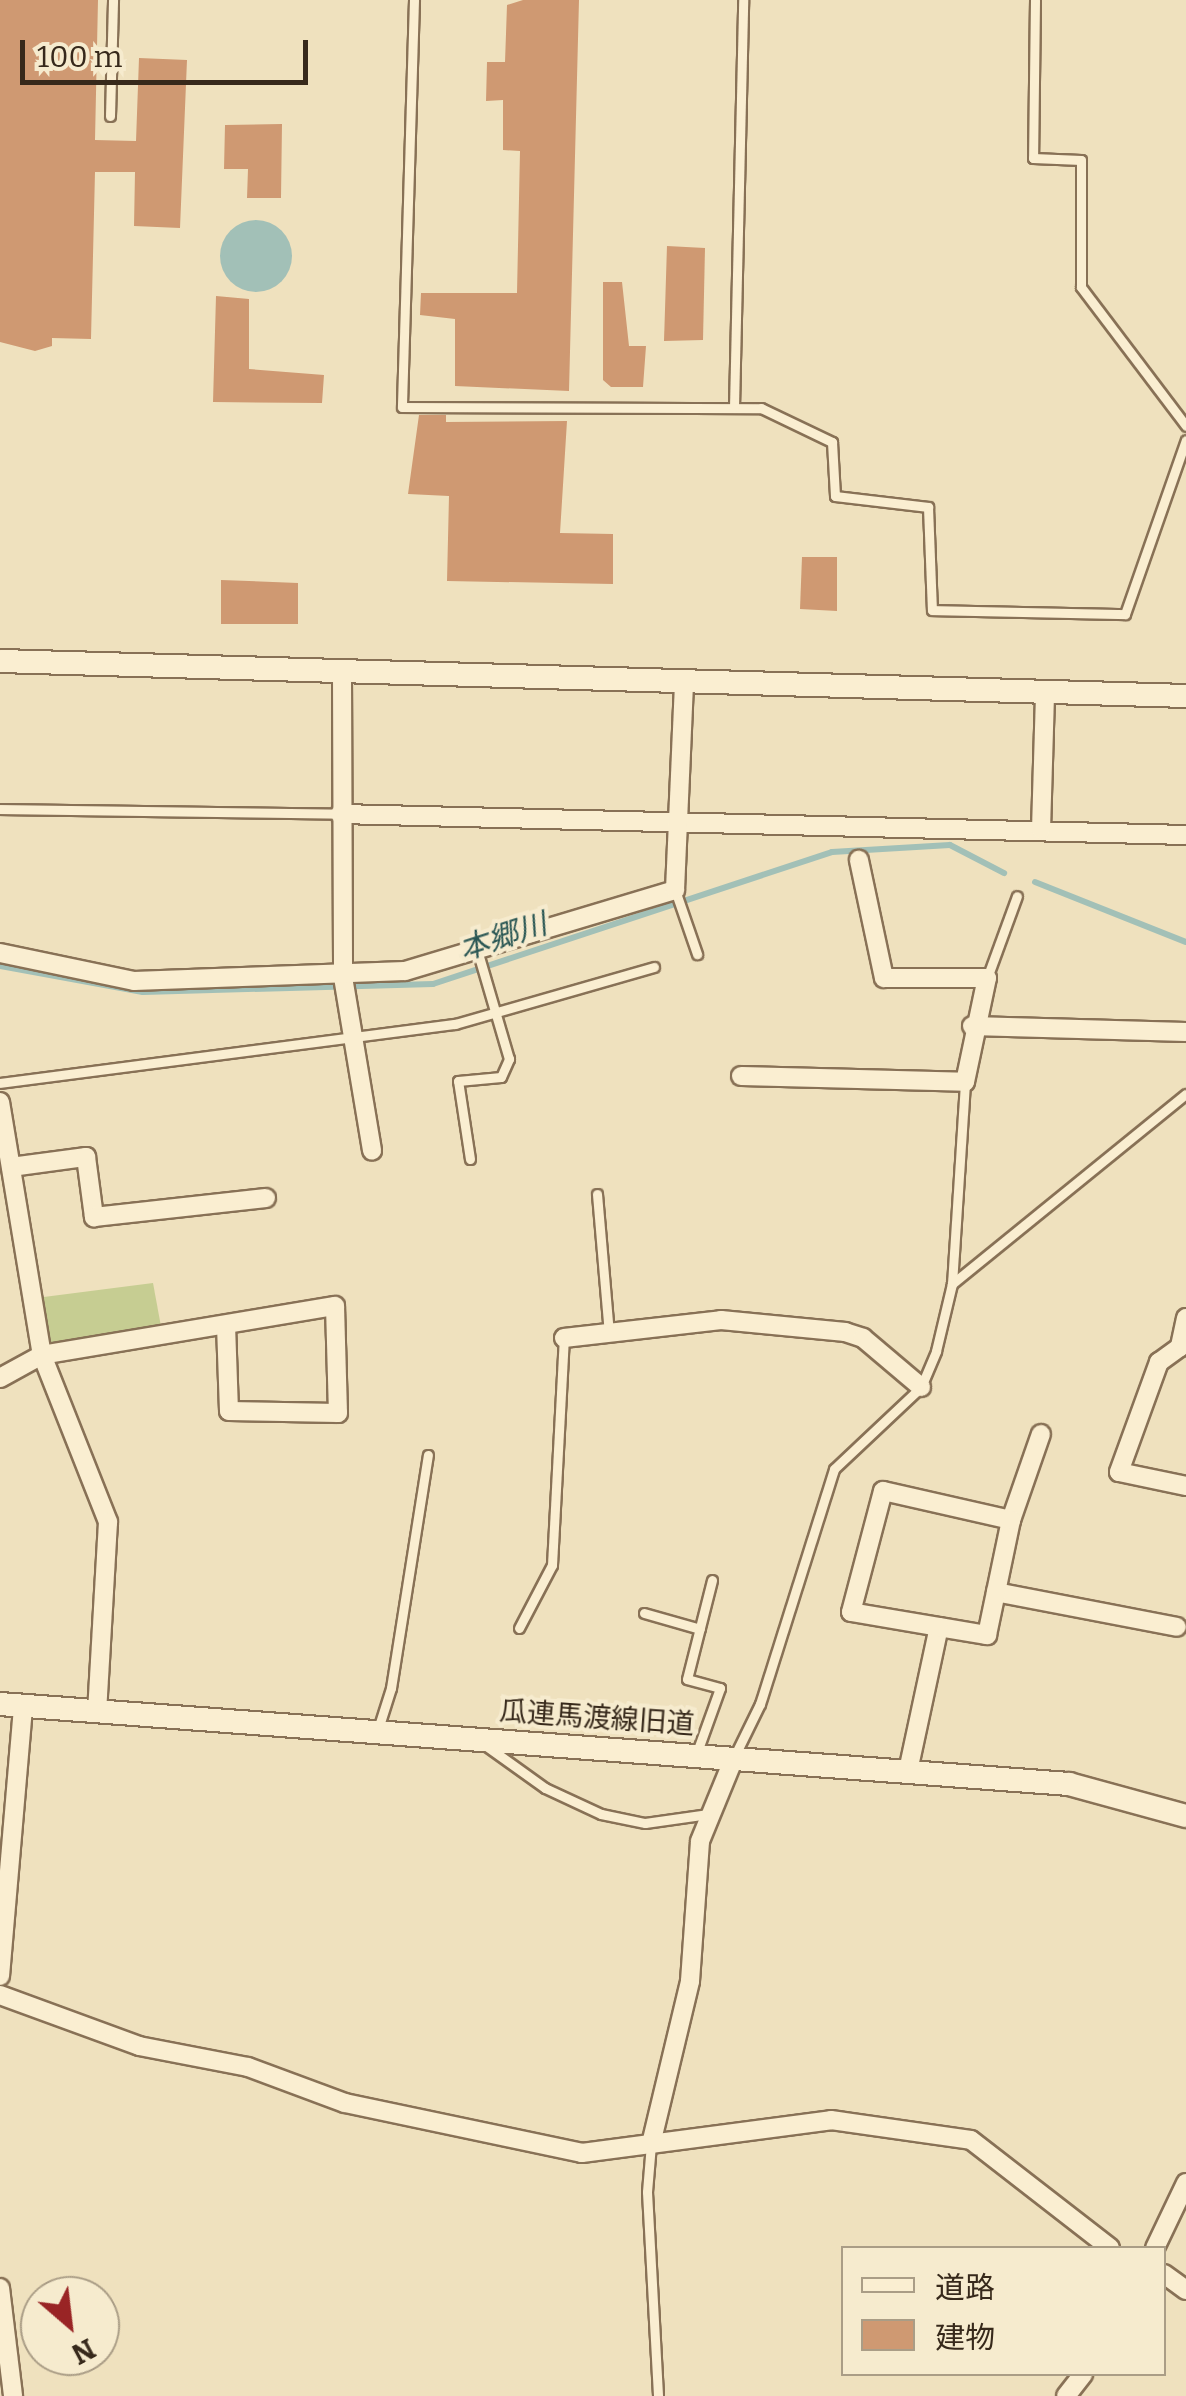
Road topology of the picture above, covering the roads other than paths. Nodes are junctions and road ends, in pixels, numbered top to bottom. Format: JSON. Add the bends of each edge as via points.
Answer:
{"nodes":[{"id":1,"x":113,"y":0,"type":"edge"},
{"id":2,"x":414,"y":0,"type":"edge"},
{"id":3,"x":743,"y":0,"type":"edge"},
{"id":4,"x":1036,"y":0,"type":"edge"},
{"id":5,"x":110,"y":116,"type":"dead end"},
{"id":6,"x":734,"y":408,"type":"junction"},
{"id":7,"x":1186,"y":426,"type":"edge"},
{"id":8,"x":1186,"y":440,"type":"edge"},
{"id":9,"x":0,"y":662,"type":"edge"},
{"id":10,"x":342,"y":675,"type":"junction"},
{"id":11,"x":684,"y":680,"type":"junction"},
{"id":12,"x":1044,"y":692,"type":"junction"},
{"id":13,"x":1186,"y":696,"type":"edge"},
{"id":14,"x":0,"y":809,"type":"edge"},
{"id":15,"x":340,"y":814,"type":"junction"},
{"id":16,"x":680,"y":822,"type":"junction"},
{"id":17,"x":1041,"y":830,"type":"junction"},
{"id":18,"x":1186,"y":835,"type":"edge"},
{"id":19,"x":858,"y":860,"type":"dead end"},
{"id":20,"x":675,"y":890,"type":"junction"},
{"id":21,"x":1017,"y":896,"type":"dead end"},
{"id":22,"x":0,"y":953,"type":"edge"},
{"id":23,"x":478,"y":953,"type":"junction"},
{"id":24,"x":697,"y":954,"type":"dead end"},
{"id":25,"x":654,"y":967,"type":"dead end"},
{"id":26,"x":343,"y":977,"type":"junction"},
{"id":27,"x":987,"y":978,"type":"junction"},
{"id":28,"x":496,"y":1014,"type":"junction"},
{"id":29,"x":972,"y":1026,"type":"junction"},
{"id":30,"x":1186,"y":1032,"type":"edge"},
{"id":31,"x":352,"y":1042,"type":"junction"},
{"id":32,"x":741,"y":1076,"type":"dead end"},
{"id":33,"x":965,"y":1082,"type":"junction"},
{"id":34,"x":0,"y":1083,"type":"edge"},
{"id":35,"x":1186,"y":1094,"type":"edge"},
{"id":36,"x":0,"y":1102,"type":"edge"},
{"id":37,"x":2,"y":1122,"type":"edge"},
{"id":38,"x":372,"y":1151,"type":"dead end"},
{"id":39,"x":470,"y":1159,"type":"dead end"},
{"id":40,"x":6,"y":1167,"type":"edge"},
{"id":41,"x":598,"y":1194,"type":"dead end"},
{"id":42,"x":266,"y":1198,"type":"dead end"},
{"id":43,"x":952,"y":1284,"type":"junction"},
{"id":44,"x":1186,"y":1318,"type":"edge"},
{"id":45,"x":226,"y":1326,"type":"junction"},
{"id":46,"x":609,"y":1337,"type":"junction"},
{"id":47,"x":564,"y":1338,"type":"joint"},
{"id":48,"x":42,"y":1355,"type":"junction"},
{"id":49,"x":0,"y":1378,"type":"edge"},
{"id":50,"x":921,"y":1387,"type":"junction"},
{"id":51,"x":1041,"y":1434,"type":"dead end"},
{"id":52,"x":428,"y":1455,"type":"dead end"},
{"id":53,"x":1186,"y":1486,"type":"edge"},
{"id":54,"x":1012,"y":1520,"type":"junction"},
{"id":55,"x":712,"y":1580,"type":"dead end"},
{"id":56,"x":996,"y":1592,"type":"junction"},
{"id":57,"x":644,"y":1612,"type":"dead end"},
{"id":58,"x":938,"y":1627,"type":"junction"},
{"id":59,"x":1177,"y":1627,"type":"dead end"},
{"id":60,"x":519,"y":1628,"type":"dead end"},
{"id":61,"x":700,"y":1629,"type":"junction"},
{"id":62,"x":11,"y":1705,"type":"edge"},
{"id":63,"x":96,"y":1712,"type":"junction"},
{"id":64,"x":377,"y":1732,"type":"junction"},
{"id":65,"x":476,"y":1739,"type":"junction"},
{"id":66,"x":696,"y":1755,"type":"junction"},
{"id":67,"x":734,"y":1758,"type":"junction"},
{"id":68,"x":908,"y":1771,"type":"junction"},
{"id":69,"x":711,"y":1814,"type":"junction"},
{"id":70,"x":1186,"y":1816,"type":"edge"},
{"id":71,"x":0,"y":1976,"type":"edge"},
{"id":72,"x":0,"y":1995,"type":"edge"},
{"id":73,"x":651,"y":2144,"type":"junction"},
{"id":74,"x":1186,"y":2183,"type":"edge"},
{"id":75,"x":1107,"y":2246,"type":"edge"},
{"id":76,"x":1156,"y":2246,"type":"edge"},
{"id":77,"x":0,"y":2288,"type":"edge"},
{"id":78,"x":1081,"y":2376,"type":"edge"},
{"id":79,"x":13,"y":2396,"type":"edge"},
{"id":80,"x":658,"y":2396,"type":"edge"},
{"id":81,"x":1066,"y":2396,"type":"edge"}],
"edges":[{"from":1,"to":5,"type":"lane"},
{"from":2,"to":6,"type":"lane","via":[[402,407]]},
{"from":3,"to":6,"type":"lane"},
{"from":4,"to":7,"type":"lane","via":[[1032,158],[1081,160],[1081,287]]},
{"from":6,"to":8,"type":"lane","via":[[761,408],[832,442],[835,496],[928,507],[932,610],[1125,614]]},
{"from":9,"to":10,"type":"street"},
{"from":10,"to":11,"type":"street"},
{"from":10,"to":15,"type":"street"},
{"from":11,"to":12,"type":"street"},
{"from":11,"to":16,"type":"street"},
{"from":12,"to":13,"type":"street"},
{"from":12,"to":17,"type":"street"},
{"from":14,"to":15,"type":"lane"},
{"from":15,"to":16,"type":"street"},
{"from":15,"to":26,"type":"street"},
{"from":16,"to":17,"type":"street"},
{"from":16,"to":20,"type":"street"},
{"from":17,"to":18,"type":"street"},
{"from":19,"to":27,"type":"street","via":[[884,978]]},
{"from":20,"to":23,"type":"street"},
{"from":20,"to":24,"type":"lane"},
{"from":21,"to":27,"type":"lane"},
{"from":22,"to":26,"type":"street","via":[[134,981]]},
{"from":23,"to":26,"type":"street"},
{"from":23,"to":28,"type":"lane"},
{"from":25,"to":28,"type":"lane"},
{"from":26,"to":31,"type":"street"},
{"from":27,"to":29,"type":"street"},
{"from":28,"to":31,"type":"lane"},
{"from":28,"to":39,"type":"lane","via":[[509,1059],[500,1076],[458,1081]]},
{"from":29,"to":30,"type":"street"},
{"from":29,"to":33,"type":"street"},
{"from":31,"to":34,"type":"lane","via":[[132,1062]]},
{"from":31,"to":38,"type":"street"},
{"from":32,"to":33,"type":"street"},
{"from":33,"to":43,"type":"lane"},
{"from":35,"to":43,"type":"lane"},
{"from":36,"to":37,"type":"street"},
{"from":37,"to":40,"type":"street"},
{"from":40,"to":42,"type":"street","via":[[86,1158],[94,1217]]},
{"from":40,"to":48,"type":"street"},
{"from":41,"to":46,"type":"lane"},
{"from":43,"to":50,"type":"lane"},
{"from":44,"to":53,"type":"street","via":[[1180,1347],[1159,1362],[1120,1472]]},
{"from":45,"to":45,"type":"street","via":[[335,1306],[338,1413],[229,1411]]},
{"from":45,"to":48,"type":"street"},
{"from":46,"to":47,"type":"street"},
{"from":46,"to":50,"type":"street","via":[[721,1320],[845,1332],[863,1338]]},
{"from":47,"to":60,"type":"lane","via":[[552,1565]]},
{"from":48,"to":49,"type":"street"},
{"from":48,"to":63,"type":"street","via":[[108,1522]]},
{"from":50,"to":67,"type":"lane","via":[[834,1469],[760,1704]]},
{"from":51,"to":54,"type":"street"},
{"from":52,"to":64,"type":"lane","via":[[391,1688]]},
{"from":54,"to":56,"type":"street"},
{"from":54,"to":58,"type":"street","via":[[883,1491],[850,1612]]},
{"from":55,"to":61,"type":"lane"},
{"from":56,"to":58,"type":"street","via":[[987,1635]]},
{"from":56,"to":59,"type":"street"},
{"from":57,"to":61,"type":"lane"},
{"from":58,"to":68,"type":"street"},
{"from":61,"to":66,"type":"lane","via":[[686,1679],[720,1688]]},
{"from":62,"to":63,"type":"street","name":"瓜連馬渡線旧道"},
{"from":62,"to":71,"type":"street"},
{"from":63,"to":64,"type":"street","name":"瓜連馬渡線旧道"},
{"from":64,"to":65,"type":"street","name":"瓜連馬渡線旧道"},
{"from":65,"to":66,"type":"street","name":"瓜連馬渡線旧道"},
{"from":65,"to":69,"type":"lane","via":[[545,1788],[601,1814],[646,1823]]},
{"from":66,"to":67,"type":"street","name":"瓜連馬渡線旧道"},
{"from":67,"to":68,"type":"street","name":"瓜連馬渡線旧道"},
{"from":67,"to":69,"type":"street"},
{"from":68,"to":70,"type":"street","name":"瓜連馬渡線旧道","via":[[1069,1784]]},
{"from":69,"to":73,"type":"street","via":[[700,1841],[690,1981]]},
{"from":72,"to":73,"type":"street","via":[[139,2046],[248,2067],[345,2102],[582,2153]]},
{"from":73,"to":75,"type":"street","via":[[831,2120],[971,2140]]},
{"from":73,"to":80,"type":"lane","via":[[647,2192]]},
{"from":74,"to":76,"type":"street"},
{"from":77,"to":79,"type":"street"},
{"from":78,"to":81,"type":"street"}]}
